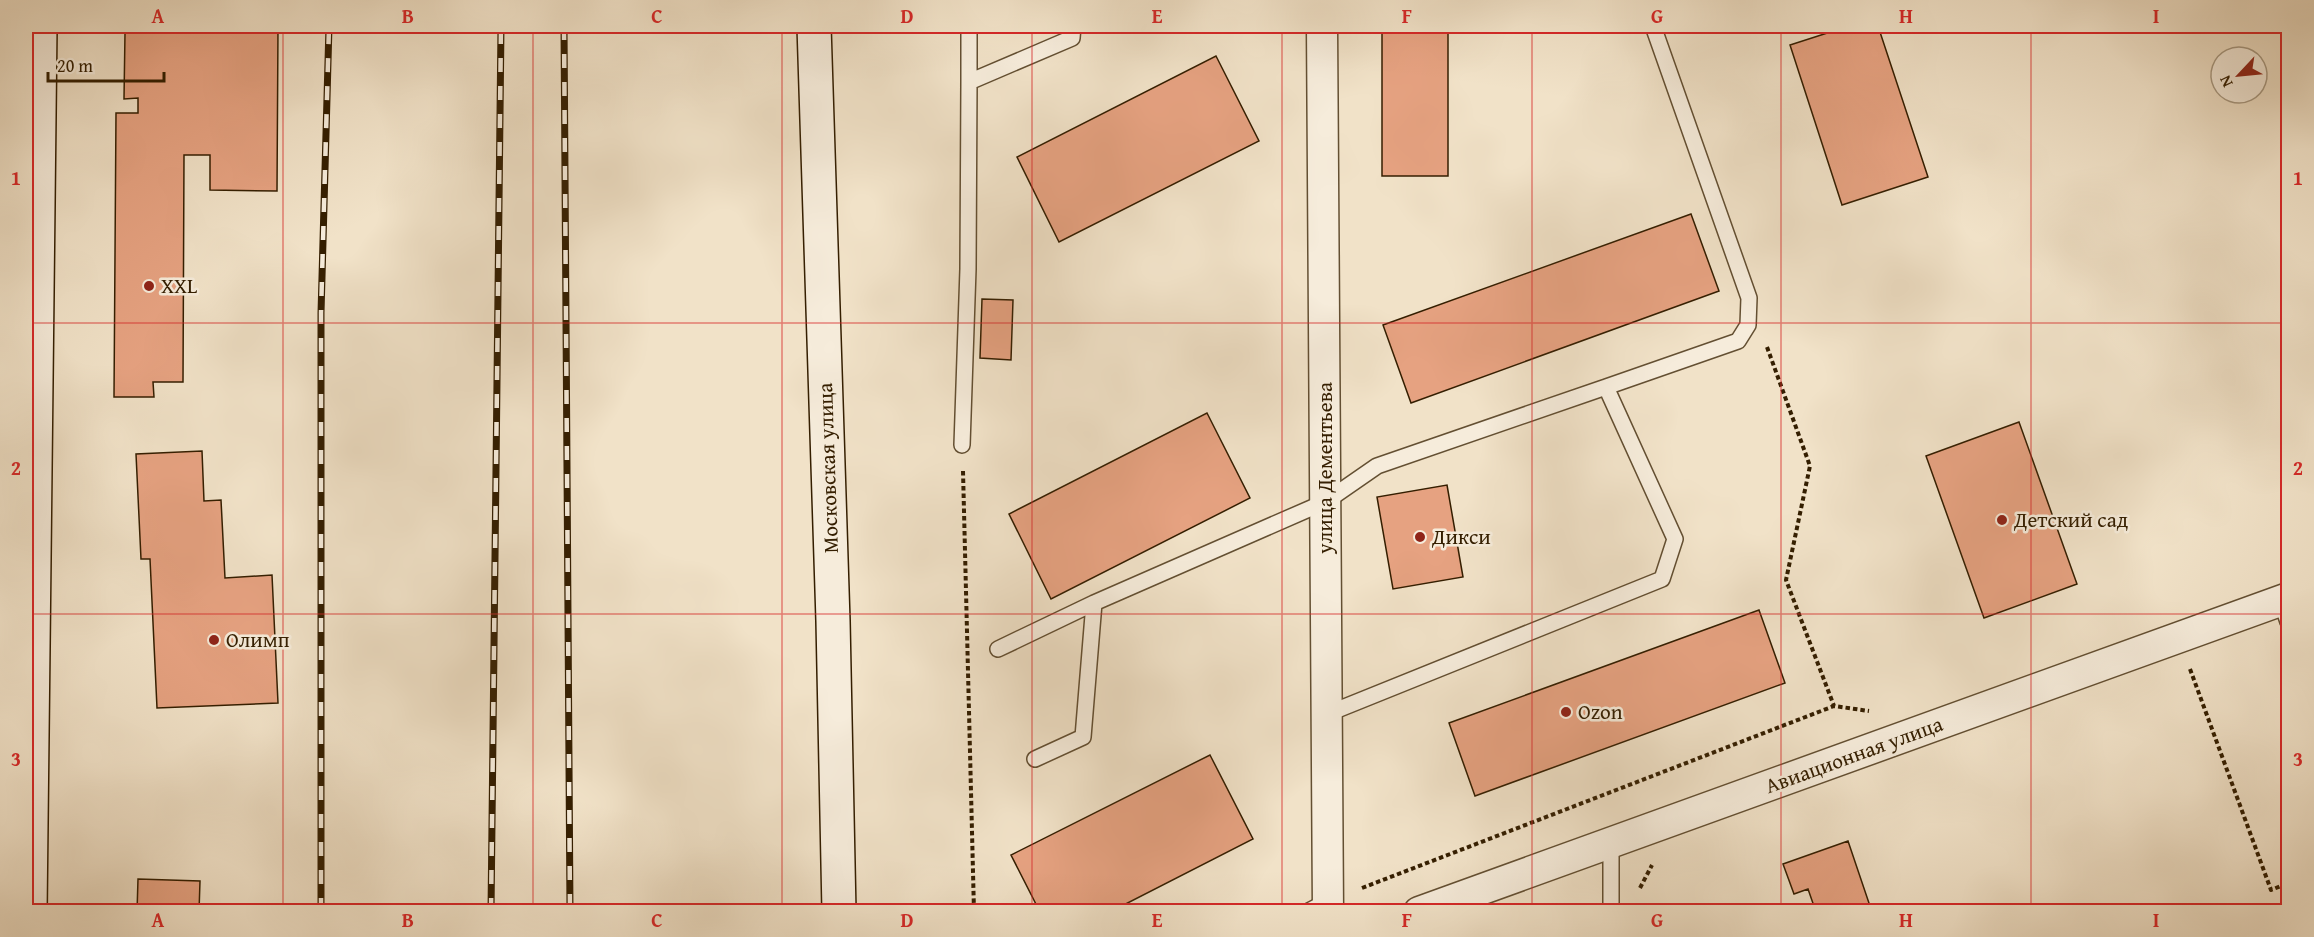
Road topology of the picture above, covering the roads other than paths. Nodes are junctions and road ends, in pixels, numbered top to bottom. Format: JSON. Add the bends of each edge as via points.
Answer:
{"nodes":[{"id":1,"x":40,"y":26,"type":"edge"},
{"id":2,"x":814,"y":26,"type":"edge"},
{"id":3,"x":969,"y":26,"type":"edge"},
{"id":4,"x":1073,"y":26,"type":"edge"},
{"id":5,"x":1322,"y":26,"type":"edge"},
{"id":6,"x":1653,"y":26,"type":"edge"},
{"id":7,"x":969,"y":82,"type":"junction"},
{"id":8,"x":1606,"y":387,"type":"junction"},
{"id":9,"x":962,"y":445,"type":"road end"},
{"id":10,"x":1325,"y":502,"type":"junction"},
{"id":11,"x":1094,"y":603,"type":"junction"},
{"id":12,"x":2286,"y":607,"type":"edge"},
{"id":13,"x":998,"y":649,"type":"dead end"},
{"id":14,"x":1327,"y":714,"type":"junction"},
{"id":15,"x":1035,"y":759,"type":"dead end"},
{"id":16,"x":1611,"y":842,"type":"junction"},
{"id":17,"x":1459,"y":904,"type":"edge"},
{"id":18,"x":1321,"y":908,"type":"edge"},
{"id":19,"x":30,"y":912,"type":"edge"},
{"id":20,"x":839,"y":912,"type":"edge"},
{"id":21,"x":1419,"y":912,"type":"edge"},
{"id":22,"x":1611,"y":912,"type":"edge"}],
"edges":[{"from":1,"to":19,"type":"main road"},
{"from":2,"to":20,"type":"main road","name":"Московская улица"},
{"from":3,"to":7,"type":"lane"},
{"from":4,"to":7,"type":"lane","via":[[1072,38]]},
{"from":5,"to":10,"type":"street","name":"улица Дементьева"},
{"from":6,"to":8,"type":"lane","via":[[1749,298],[1748,325],[1738,341]]},
{"from":7,"to":9,"type":"lane"},
{"from":8,"to":10,"type":"lane","via":[[1377,466]]},
{"from":8,"to":14,"type":"lane","via":[[1675,539],[1662,579]]},
{"from":10,"to":11,"type":"lane"},
{"from":10,"to":14,"type":"street","name":"улица Дементьева"},
{"from":11,"to":13,"type":"lane"},
{"from":11,"to":15,"type":"lane","via":[[1083,736]]},
{"from":12,"to":16,"type":"street","name":"Авиационная улица"},
{"from":14,"to":18,"type":"street","name":"улица Дементьева"},
{"from":16,"to":17,"type":"street","name":"Авиационная улица"},
{"from":16,"to":22,"type":"lane"},
{"from":17,"to":21,"type":"street","name":"Авиационная улица"}]}
